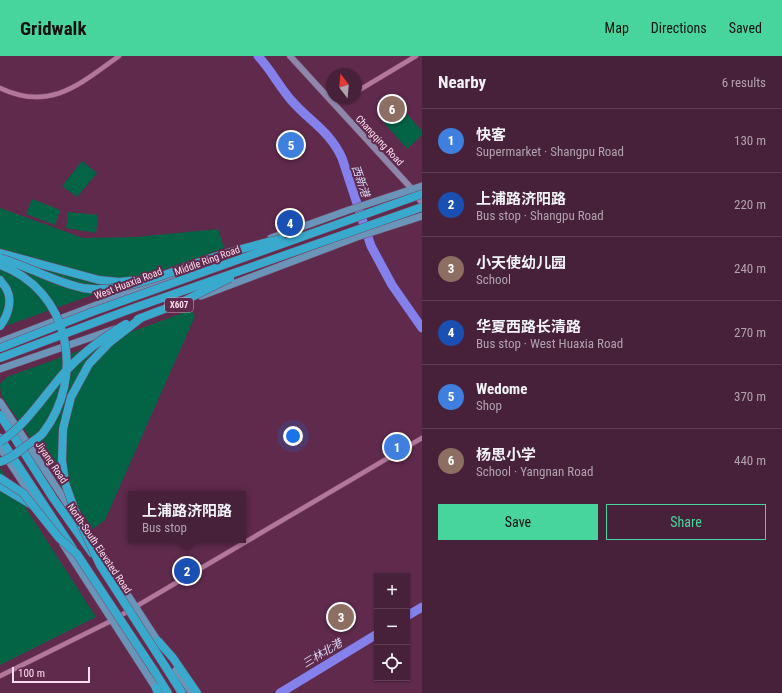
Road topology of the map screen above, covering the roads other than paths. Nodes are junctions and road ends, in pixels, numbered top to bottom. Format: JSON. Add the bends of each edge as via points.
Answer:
{"nodes":[{"id":1,"x":119,"y":56,"type":"edge"},
{"id":2,"x":290,"y":56,"type":"edge"},
{"id":3,"x":416,"y":56,"type":"edge"},
{"id":4,"x":0,"y":88,"type":"edge"},
{"id":5,"x":362,"y":88,"type":"edge"},
{"id":6,"x":326,"y":95,"type":"edge"},
{"id":7,"x":335,"y":104,"type":"edge"},
{"id":8,"x":422,"y":186,"type":"edge"},
{"id":9,"x":412,"y":189,"type":"junction"},
{"id":10,"x":422,"y":194,"type":"edge"},
{"id":11,"x":422,"y":203,"type":"edge"},
{"id":12,"x":422,"y":207,"type":"edge"},
{"id":13,"x":422,"y":216,"type":"edge"},
{"id":14,"x":321,"y":229,"type":"junction"},
{"id":15,"x":0,"y":253,"type":"edge"},
{"id":16,"x":0,"y":258,"type":"edge"},
{"id":17,"x":0,"y":265,"type":"edge"},
{"id":18,"x":250,"y":267,"type":"junction"},
{"id":19,"x":0,"y":280,"type":"edge"},
{"id":20,"x":148,"y":280,"type":"junction"},
{"id":21,"x":141,"y":318,"type":"junction"},
{"id":22,"x":0,"y":326,"type":"edge"},
{"id":23,"x":0,"y":342,"type":"edge"},
{"id":24,"x":0,"y":348,"type":"edge"},
{"id":25,"x":0,"y":358,"type":"edge"},
{"id":26,"x":0,"y":369,"type":"edge"},
{"id":27,"x":0,"y":402,"type":"edge"},
{"id":28,"x":0,"y":415,"type":"edge"},
{"id":29,"x":0,"y":438,"type":"edge"},
{"id":30,"x":422,"y":438,"type":"edge"},
{"id":31,"x":0,"y":442,"type":"edge"},
{"id":32,"x":0,"y":448,"type":"edge"},
{"id":33,"x":0,"y":462,"type":"edge"},
{"id":34,"x":0,"y":478,"type":"edge"},
{"id":35,"x":0,"y":486,"type":"edge"},
{"id":36,"x":33,"y":507,"type":"junction"},
{"id":37,"x":246,"y":542,"type":"edge"},
{"id":38,"x":244,"y":543,"type":"edge"},
{"id":39,"x":77,"y":554,"type":"junction"},
{"id":40,"x":100,"y":565,"type":"junction"},
{"id":41,"x":136,"y":607,"type":"junction"},
{"id":42,"x":113,"y":620,"type":"junction"},
{"id":43,"x":158,"y":641,"type":"junction"},
{"id":44,"x":0,"y":676,"type":"edge"},
{"id":45,"x":158,"y":691,"type":"edge"},
{"id":46,"x":168,"y":693,"type":"edge"},
{"id":47,"x":182,"y":693,"type":"edge"},
{"id":48,"x":192,"y":693,"type":"edge"},
{"id":49,"x":197,"y":693,"type":"edge"}],
"edges":[{"from":1,"to":4,"type":"street","via":[[80,83],[49,96],[27,96]]},
{"from":2,"to":6,"type":"main road","name":"Changqing Road"},
{"from":3,"to":5,"type":"street"},
{"from":7,"to":9,"type":"main road","name":"Changqing Road"},
{"from":8,"to":9,"type":"main road","name":"West Huaxia Road"},
{"from":9,"to":11,"type":"main road","name":"Changqing Road"},
{"from":9,"to":23,"type":"main road","name":"West Huaxia Road","via":[[286,232]]},
{"from":10,"to":14,"type":"highway","name":"Middle Ring Road","bridge":true},
{"from":12,"to":18,"type":"highway","name":"Middle Ring Road","bridge":true},
{"from":13,"to":26,"type":"main road","number":"X607","via":[[357,237],[148,317]]},
{"from":14,"to":20,"type":"highway","bridge":true,"via":[[216,256]]},
{"from":14,"to":24,"type":"highway","name":"Middle Ring Road","bridge":true},
{"from":15,"to":20,"type":"highway","bridge":true,"via":[[99,280]]},
{"from":16,"to":20,"type":"highway","bridge":true,"via":[[82,288],[120,288]]},
{"from":17,"to":33,"type":"highway","bridge":true,"via":[[29,281],[44,295],[62,329],[68,366],[60,404],[42,434],[10,459]]},
{"from":18,"to":21,"type":"highway","bridge":true,"via":[[180,303]]},
{"from":18,"to":25,"type":"highway","name":"Middle Ring Road","bridge":true},
{"from":19,"to":22,"type":"highway","via":[[8,291],[9,306]]},
{"from":21,"to":31,"type":"highway","bridge":true,"via":[[107,335],[84,352],[22,424]]},
{"from":21,"to":40,"type":"highway","bridge":true,"via":[[110,342],[89,364],[71,397],[63,429],[62,460],[66,483],[75,511]]},
{"from":27,"to":41,"type":"main road","name":"Jiyang Road"},
{"from":28,"to":40,"type":"highway","name":"North-South Elevated Road","bridge":true},
{"from":29,"to":39,"type":"highway","bridge":true},
{"from":30,"to":37,"type":"street"},
{"from":32,"to":42,"type":"main road"},
{"from":34,"to":36,"type":"highway","bridge":true,"via":[[23,494]]},
{"from":35,"to":36,"type":"highway"},
{"from":36,"to":39,"type":"highway","bridge":true,"via":[[59,538]]},
{"from":38,"to":41,"type":"street"},
{"from":39,"to":46,"type":"highway","bridge":true},
{"from":40,"to":47,"type":"highway","name":"North-South Elevated Road","bridge":true},
{"from":41,"to":42,"type":"street"},
{"from":41,"to":43,"type":"main road","name":"Jiyang Road"},
{"from":42,"to":44,"type":"street"},
{"from":42,"to":45,"type":"main road"},
{"from":43,"to":48,"type":"main road","name":"Jiyang Road"},
{"from":43,"to":49,"type":"highway","via":[[187,676]]}]}
